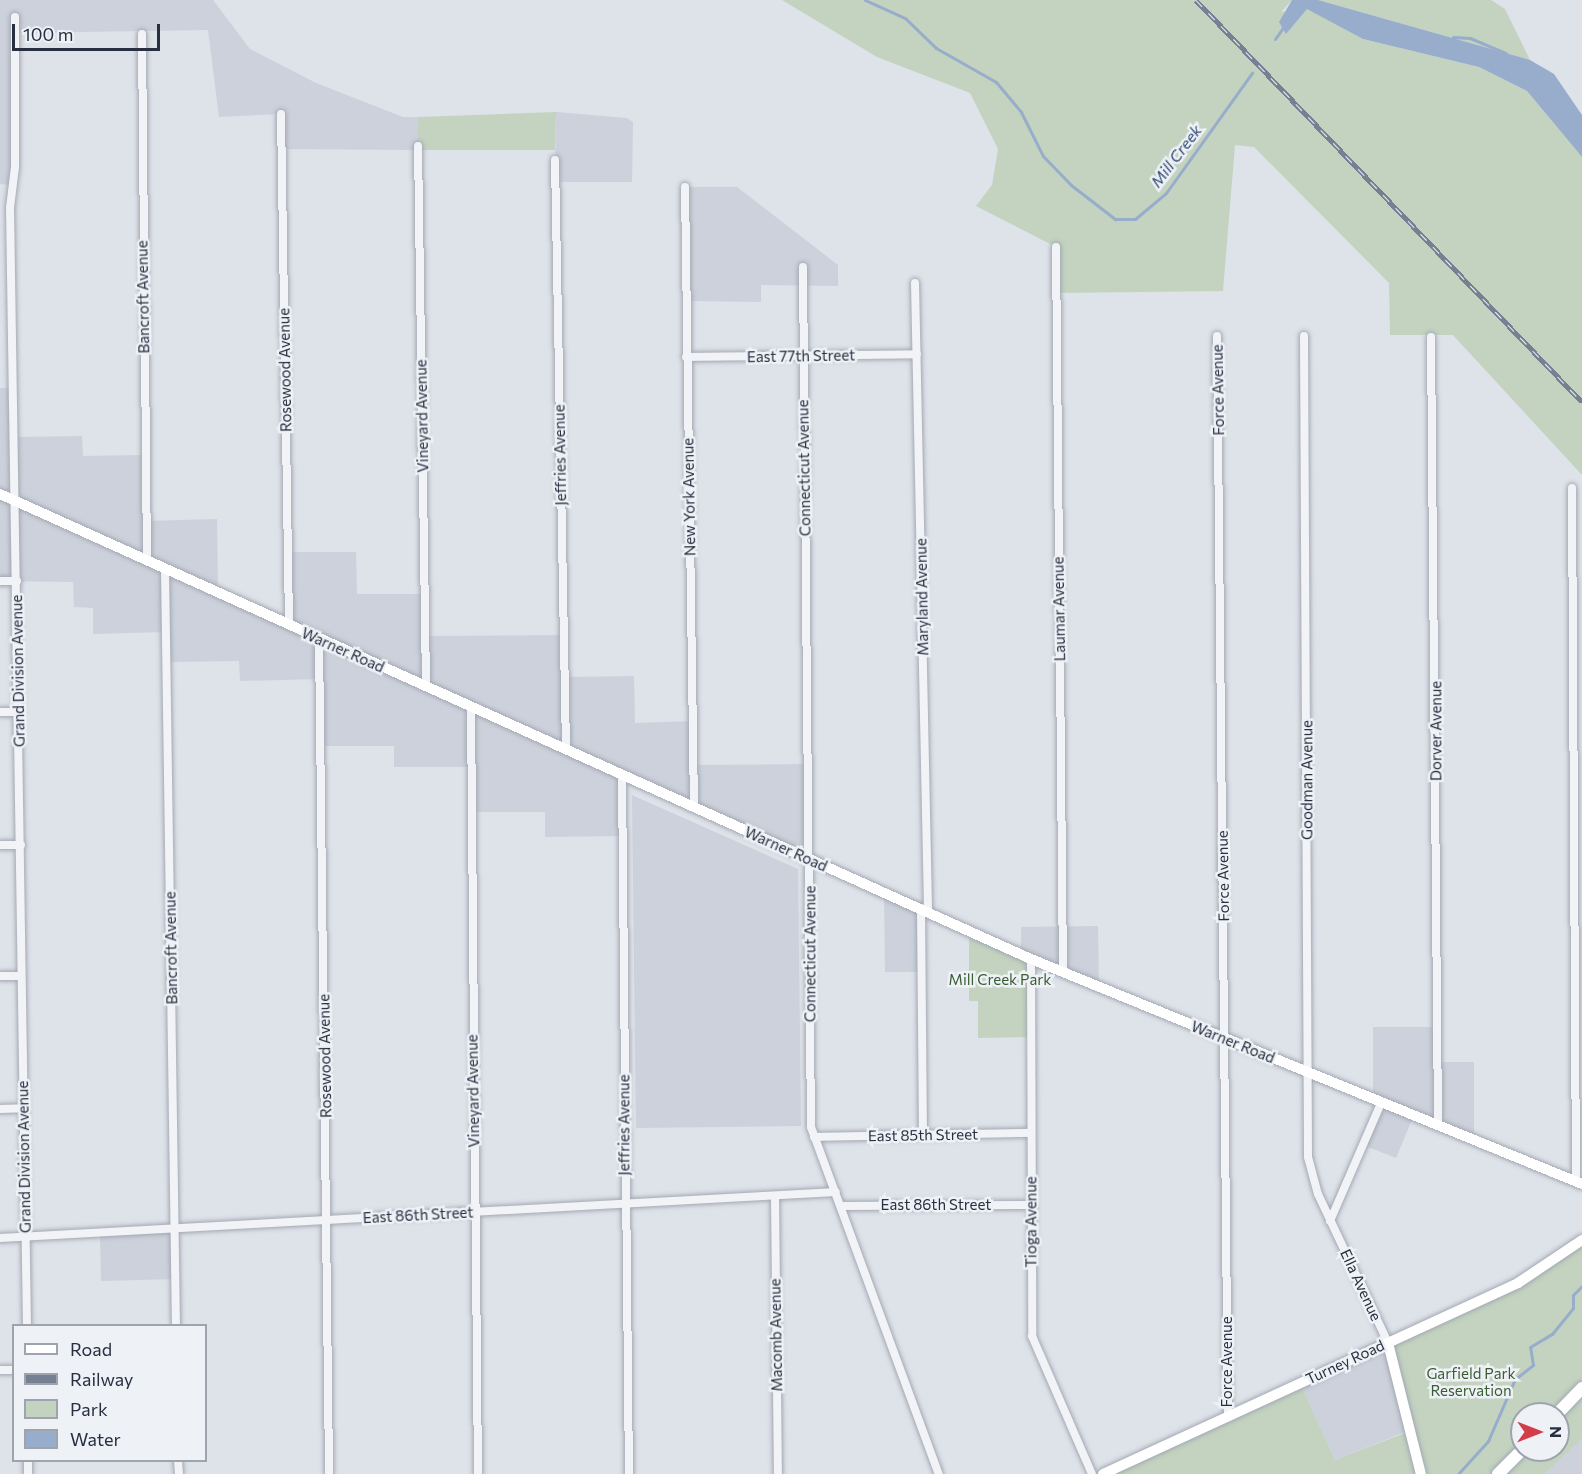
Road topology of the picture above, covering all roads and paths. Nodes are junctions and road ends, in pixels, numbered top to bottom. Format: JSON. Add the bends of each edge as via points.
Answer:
{"nodes":[{"id":1,"x":15,"y":17,"type":"dead end"},
{"id":2,"x":142,"y":34,"type":"dead end"},
{"id":3,"x":281,"y":114,"type":"dead end"},
{"id":4,"x":418,"y":146,"type":"dead end"},
{"id":5,"x":555,"y":160,"type":"dead end"},
{"id":6,"x":685,"y":187,"type":"dead end"},
{"id":7,"x":1056,"y":247,"type":"dead end"},
{"id":8,"x":803,"y":267,"type":"dead end"},
{"id":9,"x":915,"y":283,"type":"dead end"},
{"id":10,"x":1217,"y":336,"type":"dead end"},
{"id":11,"x":1304,"y":336,"type":"dead end"},
{"id":12,"x":1431,"y":337,"type":"dead end"},
{"id":13,"x":917,"y":354,"type":"junction"},
{"id":14,"x":802,"y":356,"type":"junction"},
{"id":15,"x":686,"y":357,"type":"junction"},
{"id":16,"x":1572,"y":488,"type":"dead end"},
{"id":17,"x":0,"y":494,"type":"edge"},
{"id":18,"x":16,"y":501,"type":"junction"},
{"id":19,"x":147,"y":560,"type":"junction"},
{"id":20,"x":165,"y":570,"type":"junction"},
{"id":21,"x":0,"y":581,"type":"edge"},
{"id":22,"x":17,"y":581,"type":"junction"},
{"id":23,"x":289,"y":625,"type":"junction"},
{"id":24,"x":319,"y":639,"type":"junction"},
{"id":25,"x":426,"y":687,"type":"junction"},
{"id":26,"x":471,"y":707,"type":"junction"},
{"id":27,"x":0,"y":712,"type":"edge"},
{"id":28,"x":19,"y":712,"type":"junction"},
{"id":29,"x":566,"y":749,"type":"junction"},
{"id":30,"x":622,"y":776,"type":"junction"},
{"id":31,"x":694,"y":808,"type":"junction"},
{"id":32,"x":0,"y":845,"type":"edge"},
{"id":33,"x":21,"y":845,"type":"junction"},
{"id":34,"x":810,"y":861,"type":"junction"},
{"id":35,"x":925,"y":909,"type":"junction"},
{"id":36,"x":1031,"y":958,"type":"junction"},
{"id":37,"x":1063,"y":971,"type":"junction"},
{"id":38,"x":0,"y":976,"type":"edge"},
{"id":39,"x":21,"y":976,"type":"junction"},
{"id":40,"x":1225,"y":1040,"type":"junction"},
{"id":41,"x":1309,"y":1072,"type":"junction"},
{"id":42,"x":1381,"y":1103,"type":"junction"},
{"id":43,"x":0,"y":1108,"type":"edge"},
{"id":44,"x":24,"y":1108,"type":"junction"},
{"id":45,"x":1438,"y":1124,"type":"junction"},
{"id":46,"x":1031,"y":1132,"type":"junction"},
{"id":47,"x":923,"y":1135,"type":"junction"},
{"id":48,"x":814,"y":1137,"type":"junction"},
{"id":49,"x":1579,"y":1182,"type":"edge"},
{"id":50,"x":836,"y":1192,"type":"junction"},
{"id":51,"x":775,"y":1196,"type":"junction"},
{"id":52,"x":624,"y":1204,"type":"junction"},
{"id":53,"x":1030,"y":1205,"type":"junction"},
{"id":54,"x":841,"y":1206,"type":"junction"},
{"id":55,"x":474,"y":1212,"type":"junction"},
{"id":56,"x":327,"y":1220,"type":"junction"},
{"id":57,"x":1330,"y":1221,"type":"junction"},
{"id":58,"x":175,"y":1229,"type":"junction"},
{"id":59,"x":0,"y":1238,"type":"edge"},
{"id":60,"x":25,"y":1238,"type":"junction"},
{"id":61,"x":1582,"y":1240,"type":"edge"},
{"id":62,"x":27,"y":1324,"type":"edge"},
{"id":63,"x":176,"y":1324,"type":"edge"},
{"id":64,"x":1388,"y":1343,"type":"junction"},
{"id":65,"x":1582,"y":1388,"type":"edge"},
{"id":66,"x":1569,"y":1402,"type":"edge"},
{"id":67,"x":1228,"y":1416,"type":"junction"},
{"id":68,"x":1510,"y":1462,"type":"edge"},
{"id":69,"x":329,"y":1474,"type":"edge"},
{"id":70,"x":478,"y":1474,"type":"edge"},
{"id":71,"x":629,"y":1474,"type":"edge"},
{"id":72,"x":778,"y":1474,"type":"edge"},
{"id":73,"x":939,"y":1474,"type":"edge"},
{"id":74,"x":1092,"y":1474,"type":"edge"},
{"id":75,"x":1103,"y":1474,"type":"edge"},
{"id":76,"x":1421,"y":1474,"type":"edge"},
{"id":77,"x":1498,"y":1474,"type":"edge"}],
"edges":[{"from":1,"to":18,"type":"street","name":"Grand Division Avenue","via":[[15,167],[10,208]]},
{"from":2,"to":19,"type":"street","name":"Bancroft Avenue"},
{"from":3,"to":23,"type":"street","name":"Rosewood Avenue"},
{"from":4,"to":25,"type":"street","name":"Vineyard Avenue"},
{"from":5,"to":29,"type":"street","name":"Jeffries Avenue"},
{"from":6,"to":15,"type":"street","name":"New York Avenue"},
{"from":7,"to":37,"type":"street","name":"Laumar Avenue"},
{"from":8,"to":14,"type":"street","name":"Connecticut Avenue"},
{"from":9,"to":13,"type":"street","name":"Maryland Avenue"},
{"from":10,"to":40,"type":"street","name":"Force Avenue"},
{"from":11,"to":41,"type":"street","name":"Goodman Avenue"},
{"from":12,"to":45,"type":"street","name":"Dorver Avenue"},
{"from":13,"to":14,"type":"street","name":"East 77th Street"},
{"from":13,"to":35,"type":"street","name":"Maryland Avenue"},
{"from":14,"to":15,"type":"street","name":"East 77th Street"},
{"from":14,"to":34,"type":"street","name":"Connecticut Avenue"},
{"from":15,"to":31,"type":"street","name":"New York Avenue"},
{"from":16,"to":49,"type":"street"},
{"from":17,"to":18,"type":"main road","name":"Warner Road"},
{"from":18,"to":19,"type":"main road","name":"Warner Road"},
{"from":18,"to":22,"type":"street","name":"Grand Division Avenue"},
{"from":19,"to":20,"type":"main road","name":"Warner Road"},
{"from":20,"to":23,"type":"main road","name":"Warner Road"},
{"from":20,"to":58,"type":"street","name":"Bancroft Avenue"},
{"from":21,"to":22,"type":"street"},
{"from":22,"to":28,"type":"street","name":"Grand Division Avenue"},
{"from":23,"to":24,"type":"main road","name":"Warner Road"},
{"from":24,"to":25,"type":"main road","name":"Warner Road"},
{"from":24,"to":56,"type":"street","name":"Rosewood Avenue"},
{"from":25,"to":26,"type":"main road","name":"Warner Road"},
{"from":26,"to":29,"type":"main road","name":"Warner Road"},
{"from":26,"to":55,"type":"street","name":"Vineyard Avenue"},
{"from":27,"to":28,"type":"street"},
{"from":28,"to":33,"type":"street","name":"Grand Division Avenue"},
{"from":29,"to":30,"type":"main road","name":"Warner Road"},
{"from":30,"to":31,"type":"main road","name":"Warner Road"},
{"from":30,"to":52,"type":"street","name":"Jeffries Avenue"},
{"from":31,"to":34,"type":"main road","name":"Warner Road"},
{"from":32,"to":33,"type":"street"},
{"from":33,"to":39,"type":"street","name":"Grand Division Avenue"},
{"from":34,"to":35,"type":"main road","name":"Warner Road"},
{"from":34,"to":48,"type":"street","name":"Connecticut Avenue"},
{"from":35,"to":36,"type":"main road","name":"Warner Road"},
{"from":35,"to":47,"type":"street","name":"Maryland Avenue"},
{"from":36,"to":37,"type":"main road","name":"Warner Road"},
{"from":36,"to":46,"type":"street","name":"Tioga Avenue"},
{"from":37,"to":40,"type":"main road","name":"Warner Road"},
{"from":38,"to":39,"type":"street"},
{"from":39,"to":44,"type":"street","name":"Grand Division Avenue"},
{"from":40,"to":41,"type":"main road","name":"Warner Road"},
{"from":40,"to":67,"type":"street","name":"Force Avenue"},
{"from":41,"to":42,"type":"main road","name":"Warner Road"},
{"from":41,"to":57,"type":"street","name":"Goodman Avenue","via":[[1308,1157]]},
{"from":42,"to":45,"type":"main road","name":"Warner Road"},
{"from":42,"to":57,"type":"street"},
{"from":43,"to":44,"type":"street"},
{"from":44,"to":60,"type":"street","name":"Grand Division Avenue"},
{"from":45,"to":49,"type":"main road","name":"Warner Road"},
{"from":46,"to":47,"type":"street","name":"East 85th Street"},
{"from":46,"to":53,"type":"street","name":"Tioga Avenue"},
{"from":47,"to":48,"type":"street","name":"East 85th Street"},
{"from":48,"to":50,"type":"street","name":"Connecticut Avenue"},
{"from":50,"to":51,"type":"street","name":"East 86th Street"},
{"from":50,"to":54,"type":"street","name":"Connecticut Avenue"},
{"from":51,"to":52,"type":"street","name":"East 86th Street"},
{"from":51,"to":72,"type":"street","name":"Macomb Avenue"},
{"from":52,"to":55,"type":"street","name":"East 86th Street"},
{"from":52,"to":71,"type":"street","name":"Jeffries Avenue"},
{"from":53,"to":54,"type":"street","name":"East 86th Street"},
{"from":53,"to":74,"type":"street","name":"Tioga Avenue","via":[[1032,1336]]},
{"from":54,"to":73,"type":"street","name":"Connecticut Avenue"},
{"from":55,"to":56,"type":"street","name":"East 86th Street"},
{"from":55,"to":70,"type":"street","name":"Vineyard Avenue"},
{"from":56,"to":58,"type":"street","name":"East 86th Street"},
{"from":56,"to":69,"type":"street","name":"Rosewood Avenue"},
{"from":57,"to":64,"type":"street","name":"Ella Avenue"},
{"from":58,"to":60,"type":"street","name":"East 86th Street"},
{"from":58,"to":63,"type":"street","name":"Bancroft Avenue"},
{"from":59,"to":60,"type":"street","name":"East 86th Street"},
{"from":60,"to":62,"type":"street","name":"Grand Division Avenue"},
{"from":61,"to":64,"type":"main road","name":"Turney Road","via":[[1518,1283]]},
{"from":64,"to":67,"type":"main road","name":"Turney Road"},
{"from":64,"to":76,"type":"main road","name":"Ella Avenue"},
{"from":65,"to":66,"type":"main road"},
{"from":67,"to":75,"type":"main road","name":"Turney Road"},
{"from":68,"to":77,"type":"main road"}]}
